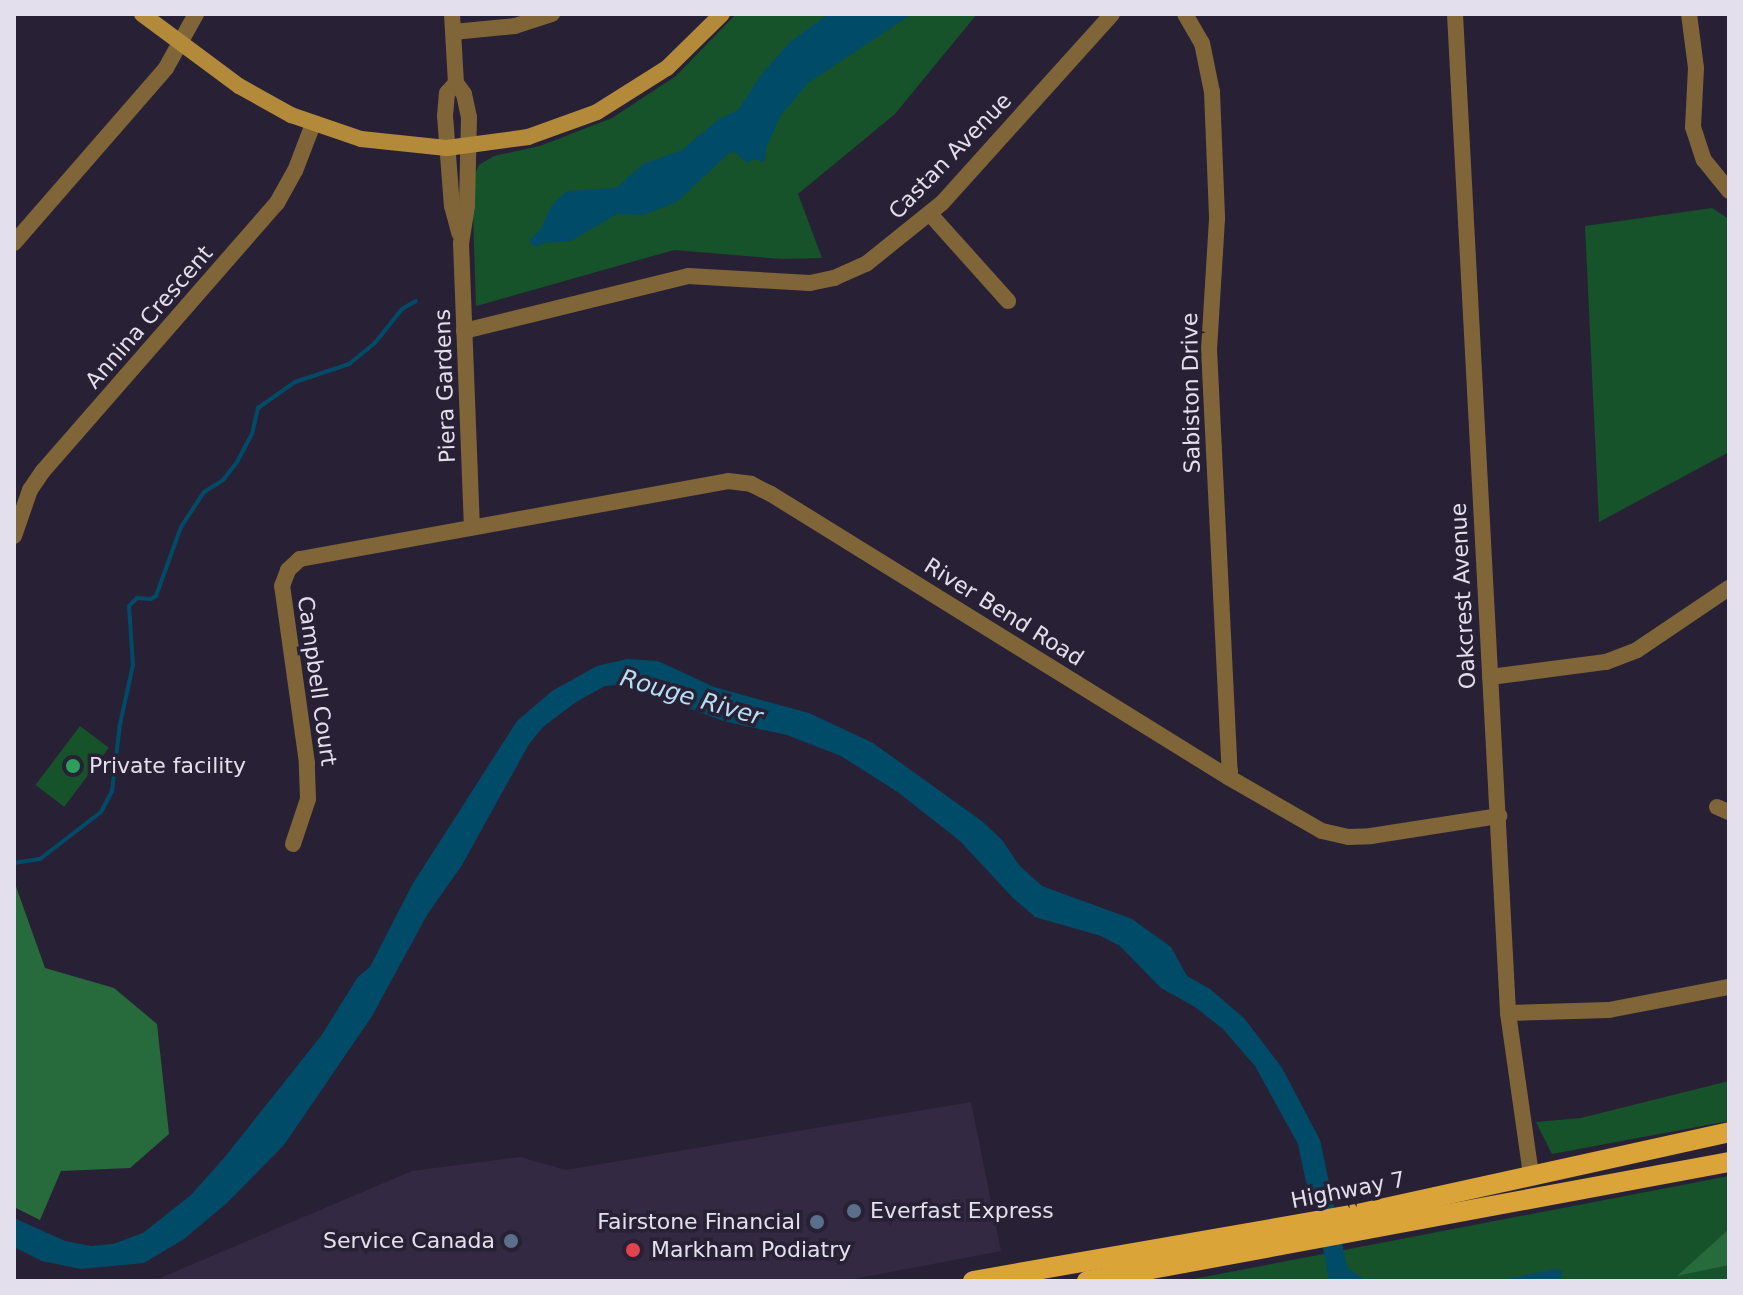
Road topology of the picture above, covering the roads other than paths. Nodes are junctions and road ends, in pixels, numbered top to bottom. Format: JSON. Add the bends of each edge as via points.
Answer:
{"nodes":[{"id":1,"x":142,"y":14,"type":"edge"},
{"id":2,"x":196,"y":14,"type":"edge"},
{"id":3,"x":452,"y":14,"type":"edge"},
{"id":4,"x":552,"y":14,"type":"edge"},
{"id":5,"x":722,"y":14,"type":"edge"},
{"id":6,"x":1112,"y":14,"type":"edge"},
{"id":7,"x":1185,"y":14,"type":"edge"},
{"id":8,"x":1455,"y":14,"type":"edge"},
{"id":9,"x":1689,"y":14,"type":"edge"},
{"id":10,"x":453,"y":32,"type":"junction"},
{"id":11,"x":181,"y":41,"type":"junction"},
{"id":12,"x":456,"y":83,"type":"junction"},
{"id":13,"x":313,"y":124,"type":"junction"},
{"id":14,"x":468,"y":147,"type":"junction"},
{"id":15,"x":447,"y":148,"type":"junction"},
{"id":16,"x":1729,"y":191,"type":"edge"},
{"id":17,"x":930,"y":214,"type":"junction"},
{"id":18,"x":14,"y":243,"type":"edge"},
{"id":19,"x":461,"y":243,"type":"junction"},
{"id":20,"x":1008,"y":301,"type":"dead end"},
{"id":21,"x":464,"y":331,"type":"junction"},
{"id":22,"x":472,"y":527,"type":"junction"},
{"id":23,"x":14,"y":536,"type":"edge"},
{"id":24,"x":1729,"y":588,"type":"edge"},
{"id":25,"x":1490,"y":677,"type":"junction"},
{"id":26,"x":1228,"y":777,"type":"junction"},
{"id":27,"x":1499,"y":816,"type":"junction"},
{"id":28,"x":293,"y":844,"type":"dead end"},
{"id":29,"x":1729,"y":987,"type":"edge"},
{"id":30,"x":1508,"y":1013,"type":"junction"},
{"id":31,"x":1729,"y":1132,"type":"edge"},
{"id":32,"x":1729,"y":1162,"type":"edge"},
{"id":33,"x":1531,"y":1175,"type":"junction"},
{"id":34,"x":1355,"y":1223,"type":"junction"},
{"id":35,"x":1283,"y":1236,"type":"junction"},
{"id":36,"x":973,"y":1281,"type":"edge"},
{"id":37,"x":1087,"y":1281,"type":"edge"}],
"edges":[{"from":1,"to":11,"type":"street"},
{"from":2,"to":11,"type":"street"},
{"from":3,"to":10,"type":"street","name":"Piera Gardens"},
{"from":4,"to":10,"type":"street","via":[[515,26]]},
{"from":5,"to":14,"type":"street","via":[[667,68],[610,105],[528,137]]},
{"from":6,"to":17,"type":"street","name":"Castan Avenue"},
{"from":7,"to":26,"type":"street","name":"Sabiston Drive","via":[[1202,43],[1212,92],[1217,219],[1209,349]]},
{"from":8,"to":25,"type":"street","name":"Oakcrest Avenue"},
{"from":9,"to":16,"type":"street","via":[[1696,68],[1693,127],[1704,160]]},
{"from":10,"to":12,"type":"street","name":"Piera Gardens"},
{"from":11,"to":13,"type":"street","via":[[239,86]]},
{"from":11,"to":18,"type":"street","via":[[158,78]]},
{"from":12,"to":14,"type":"street","name":"Piera Gardens","via":[[469,117]]},
{"from":12,"to":15,"type":"street","name":"Piera Gardens","via":[[447,93]]},
{"from":13,"to":15,"type":"street","via":[[373,141]]},
{"from":13,"to":23,"type":"street","name":"Annina Crescent","via":[[277,203],[43,471],[26,498]]},
{"from":14,"to":15,"type":"street"},
{"from":14,"to":19,"type":"street","name":"Piera Gardens"},
{"from":15,"to":19,"type":"street","name":"Piera Gardens"},
{"from":17,"to":20,"type":"street"},
{"from":17,"to":21,"type":"street","name":"Castan Avenue","via":[[866,264],[834,278],[789,285],[726,275],[688,276]]},
{"from":19,"to":21,"type":"street","name":"Piera Gardens"},
{"from":21,"to":22,"type":"street","name":"Piera Gardens"},
{"from":22,"to":26,"type":"street","name":"River Bend Road","via":[[707,482],[751,484]]},
{"from":22,"to":28,"type":"street","name":"Campbell Court","via":[[316,555],[300,559],[288,570],[282,586],[308,799]]},
{"from":24,"to":25,"type":"street","via":[[1637,650],[1606,662]]},
{"from":25,"to":27,"type":"street","name":"Oakcrest Avenue"},
{"from":26,"to":27,"type":"street","name":"River Bend Road","via":[[1322,831],[1348,837]]},
{"from":27,"to":30,"type":"street","name":"Oakcrest Avenue"},
{"from":29,"to":30,"type":"street","via":[[1609,1010]]},
{"from":30,"to":33,"type":"street","name":"Oakcrest Avenue"},
{"from":31,"to":33,"type":"main road","name":"Highway 7"},
{"from":32,"to":34,"type":"main road","name":"Highway 7"},
{"from":33,"to":34,"type":"main road","name":"Highway 7"},
{"from":34,"to":35,"type":"main road","name":"Highway 7"},
{"from":35,"to":36,"type":"main road","name":"Highway 7"},
{"from":35,"to":37,"type":"main road","name":"Highway 7"}]}
